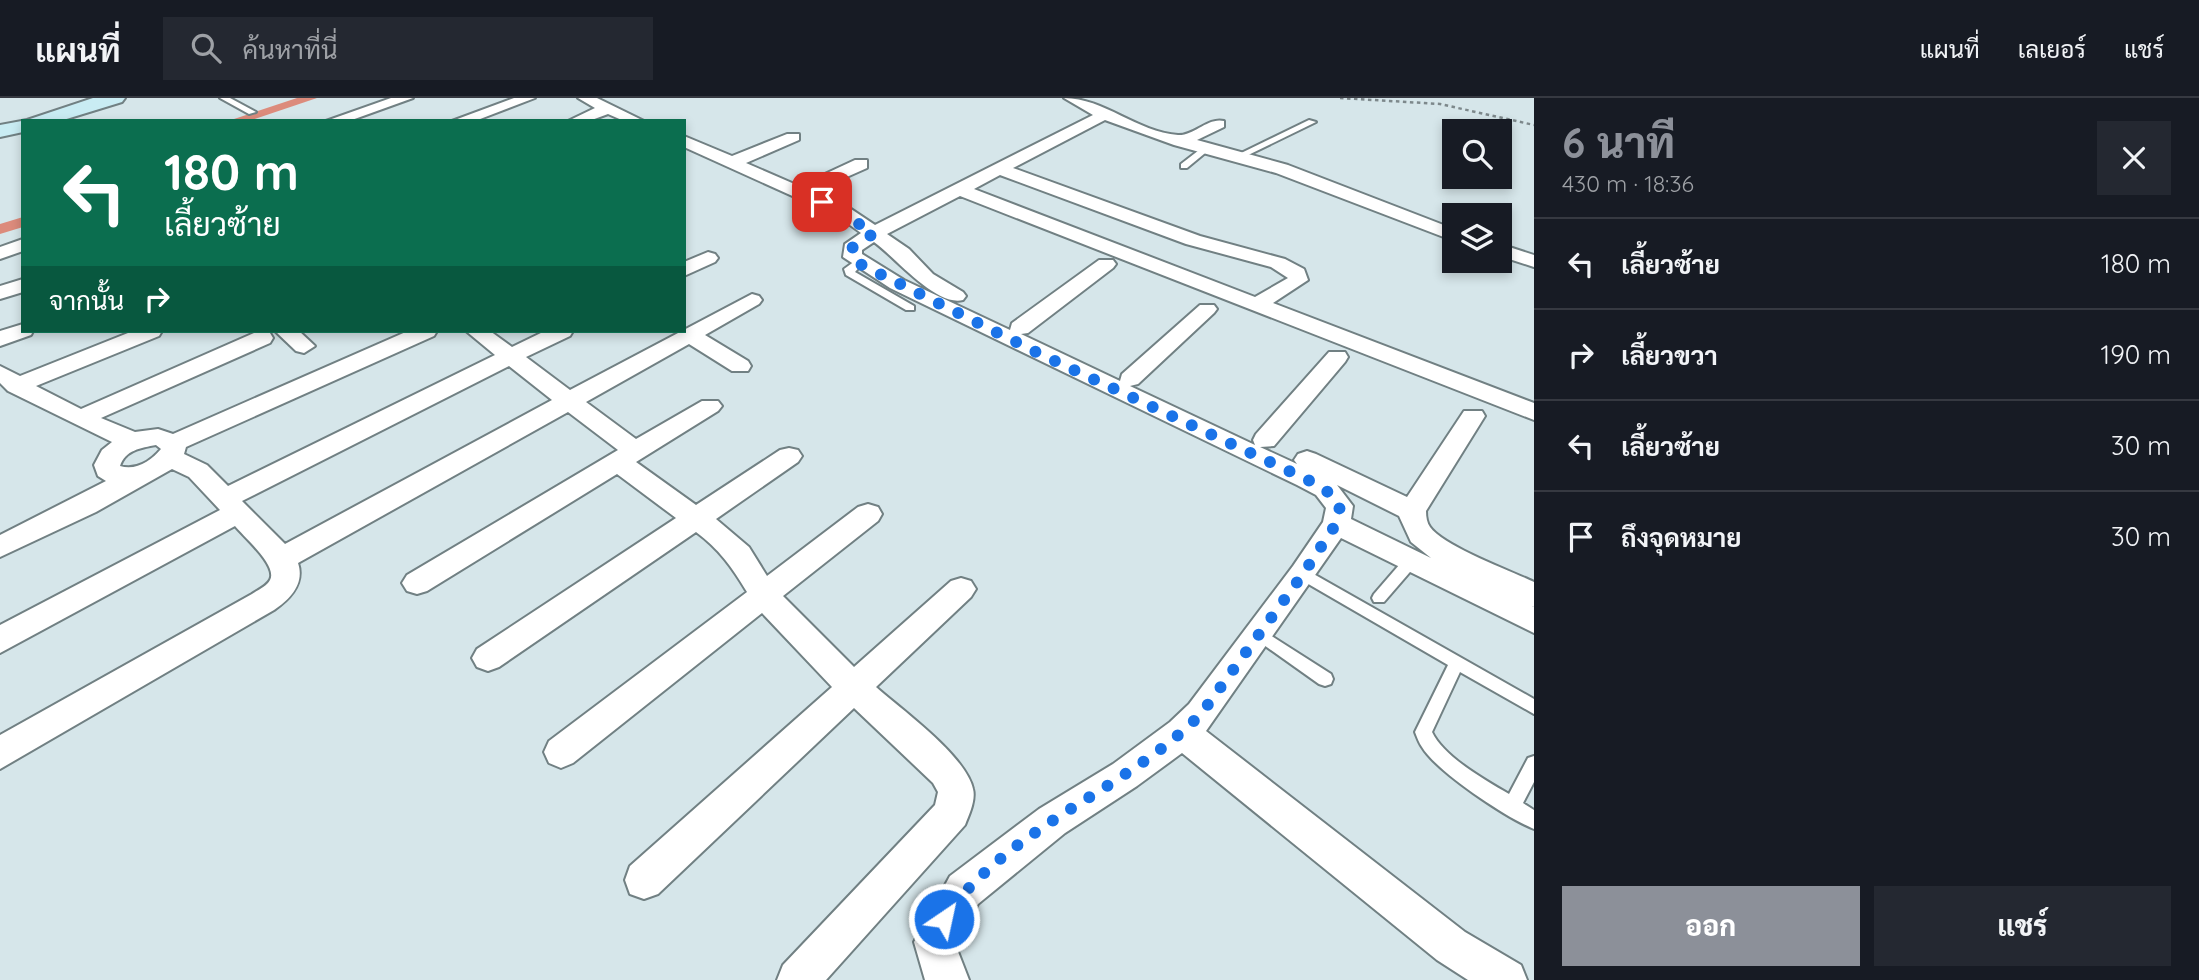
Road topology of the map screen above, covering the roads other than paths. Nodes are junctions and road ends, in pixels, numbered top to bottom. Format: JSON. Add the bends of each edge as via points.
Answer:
{"nodes":[{"id":1,"x":115,"y":98,"type":"edge"},
{"id":2,"x":224,"y":98,"type":"edge"},
{"id":3,"x":406,"y":98,"type":"edge"},
{"id":4,"x":528,"y":98,"type":"edge"},
{"id":5,"x":585,"y":98,"type":"edge"},
{"id":6,"x":1071,"y":98,"type":"edge"},
{"id":7,"x":609,"y":108,"type":"junction"},
{"id":8,"x":252,"y":112,"type":"dead end"},
{"id":9,"x":1102,"y":116,"type":"junction"},
{"id":10,"x":44,"y":119,"type":"edge"},
{"id":11,"x":339,"y":119,"type":"edge"},
{"id":12,"x":465,"y":119,"type":"edge"},
{"id":13,"x":580,"y":119,"type":"edge"},
{"id":14,"x":633,"y":119,"type":"edge"},
{"id":15,"x":1312,"y":122,"type":"dead end"},
{"id":16,"x":1219,"y":124,"type":"dead end"},
{"id":17,"x":21,"y":126,"type":"edge"},
{"id":18,"x":0,"y":131,"type":"edge"},
{"id":19,"x":793,"y":136,"type":"dead end"},
{"id":20,"x":686,"y":142,"type":"edge"},
{"id":21,"x":1180,"y":142,"type":"junction"},
{"id":22,"x":1206,"y":149,"type":"junction"},
{"id":23,"x":1237,"y":157,"type":"junction"},
{"id":24,"x":733,"y":162,"type":"junction"},
{"id":25,"x":861,"y":164,"type":"dead end"},
{"id":26,"x":1184,"y":166,"type":"dead end"},
{"id":27,"x":997,"y":168,"type":"junction"},
{"id":28,"x":959,"y":188,"type":"junction"},
{"id":29,"x":800,"y":192,"type":"junction"},
{"id":30,"x":1442,"y":228,"type":"edge"},
{"id":31,"x":880,"y":230,"type":"junction"},
{"id":32,"x":21,"y":246,"type":"edge"},
{"id":33,"x":1512,"y":252,"type":"edge"},
{"id":34,"x":0,"y":253,"type":"edge"},
{"id":35,"x":708,"y":258,"type":"dead end"},
{"id":36,"x":1534,"y":259,"type":"edge"},
{"id":37,"x":858,"y":263,"type":"junction"},
{"id":38,"x":1106,"y":264,"type":"dead end"},
{"id":39,"x":686,"y":269,"type":"edge"},
{"id":40,"x":21,"y":286,"type":"edge"},
{"id":41,"x":0,"y":293,"type":"edge"},
{"id":42,"x":752,"y":300,"type":"dead end"},
{"id":43,"x":1256,"y":305,"type":"junction"},
{"id":44,"x":910,"y":308,"type":"dead end"},
{"id":45,"x":1207,"y":309,"type":"dead end"},
{"id":46,"x":1020,"y":328,"type":"junction"},
{"id":47,"x":21,"y":331,"type":"edge"},
{"id":48,"x":145,"y":333,"type":"edge"},
{"id":49,"x":288,"y":333,"type":"edge"},
{"id":50,"x":422,"y":333,"type":"edge"},
{"id":51,"x":480,"y":333,"type":"edge"},
{"id":52,"x":558,"y":333,"type":"edge"},
{"id":53,"x":689,"y":335,"type":"junction"},
{"id":54,"x":262,"y":338,"type":"dead end"},
{"id":55,"x":0,"y":339,"type":"edge"},
{"id":56,"x":304,"y":346,"type":"dead end"},
{"id":57,"x":512,"y":356,"type":"junction"},
{"id":58,"x":1337,"y":357,"type":"dead end"},
{"id":59,"x":740,"y":366,"type":"dead end"},
{"id":60,"x":1130,"y":379,"type":"junction"},
{"id":61,"x":8,"y":380,"type":"edge"},
{"id":62,"x":571,"y":400,"type":"junction"},
{"id":63,"x":710,"y":406,"type":"dead end"},
{"id":64,"x":1534,"y":412,"type":"edge"},
{"id":65,"x":1473,"y":416,"type":"dead end"},
{"id":66,"x":80,"y":418,"type":"junction"},
{"id":67,"x":1265,"y":440,"type":"junction"},
{"id":68,"x":132,"y":441,"type":"junction"},
{"id":69,"x":172,"y":450,"type":"junction"},
{"id":70,"x":626,"y":456,"type":"junction"},
{"id":71,"x":789,"y":456,"type":"dead end"},
{"id":72,"x":136,"y":476,"type":"junction"},
{"id":73,"x":231,"y":505,"type":"junction"},
{"id":74,"x":1412,"y":511,"type":"junction"},
{"id":75,"x":868,"y":514,"type":"dead end"},
{"id":76,"x":698,"y":518,"type":"junction"},
{"id":77,"x":1336,"y":524,"type":"junction"},
{"id":78,"x":0,"y":547,"type":"edge"},
{"id":79,"x":282,"y":559,"type":"junction"},
{"id":80,"x":1411,"y":561,"type":"junction"},
{"id":81,"x":1303,"y":574,"type":"junction"},
{"id":82,"x":417,"y":583,"type":"dead end"},
{"id":83,"x":961,"y":590,"type":"dead end"},
{"id":84,"x":1534,"y":595,"type":"edge"},
{"id":85,"x":765,"y":597,"type":"junction"},
{"id":86,"x":1379,"y":598,"type":"dead end"},
{"id":87,"x":1534,"y":621,"type":"edge"},
{"id":88,"x":1259,"y":634,"type":"junction"},
{"id":89,"x":0,"y":640,"type":"edge"},
{"id":90,"x":488,"y":659,"type":"dead end"},
{"id":91,"x":1457,"y":662,"type":"junction"},
{"id":92,"x":1325,"y":679,"type":"dead end"},
{"id":93,"x":853,"y":690,"type":"junction"},
{"id":94,"x":1534,"y":706,"type":"edge"},
{"id":95,"x":1182,"y":733,"type":"junction"},
{"id":96,"x":561,"y":752,"type":"dead end"},
{"id":97,"x":0,"y":753,"type":"edge"},
{"id":98,"x":1534,"y":764,"type":"edge"},
{"id":99,"x":1512,"y":806,"type":"junction"},
{"id":100,"x":1534,"y":820,"type":"edge"},
{"id":101,"x":644,"y":880,"type":"dead end"},
{"id":102,"x":798,"y":980,"type":"edge"},
{"id":103,"x":948,"y":980,"type":"edge"},
{"id":104,"x":1506,"y":980,"type":"edge"}],
"edges":[{"from":1,"to":10,"type":"street"},
{"from":2,"to":8,"type":"lane"},
{"from":3,"to":11,"type":"street"},
{"from":4,"to":12,"type":"street"},
{"from":5,"to":7,"type":"street"},
{"from":6,"to":9,"type":"street"},
{"from":7,"to":13,"type":"street"},
{"from":7,"to":14,"type":"street"},
{"from":9,"to":21,"type":"street"},
{"from":9,"to":27,"type":"street"},
{"from":15,"to":23,"type":"lane"},
{"from":16,"to":21,"type":"street"},
{"from":17,"to":18,"type":"street"},
{"from":19,"to":24,"type":"street"},
{"from":20,"to":24,"type":"street"},
{"from":21,"to":22,"type":"street"},
{"from":22,"to":23,"type":"street"},
{"from":22,"to":26,"type":"lane"},
{"from":23,"to":30,"type":"street","via":[[1313,178]]},
{"from":24,"to":29,"type":"street"},
{"from":25,"to":29,"type":"street"},
{"from":27,"to":28,"type":"street"},
{"from":27,"to":43,"type":"street","via":[[1193,240],[1278,262],[1297,273],[1298,281]]},
{"from":28,"to":31,"type":"street"},
{"from":28,"to":43,"type":"street"},
{"from":29,"to":31,"type":"street"},
{"from":31,"to":37,"type":"street","via":[[852,248]]},
{"from":31,"to":46,"type":"street","via":[[939,287]]},
{"from":32,"to":34,"type":"street"},
{"from":33,"to":36,"type":"street"},
{"from":35,"to":39,"type":"street"},
{"from":37,"to":44,"type":"lane","via":[[850,273]]},
{"from":37,"to":77,"type":"street","via":[[1315,484],[1340,506]]},
{"from":38,"to":46,"type":"street"},
{"from":40,"to":41,"type":"street"},
{"from":42,"to":53,"type":"street"},
{"from":43,"to":64,"type":"street"},
{"from":45,"to":60,"type":"street"},
{"from":46,"to":60,"type":"street"},
{"from":47,"to":55,"type":"street"},
{"from":48,"to":61,"type":"street"},
{"from":49,"to":56,"type":"street"},
{"from":50,"to":69,"type":"street"},
{"from":51,"to":57,"type":"street"},
{"from":52,"to":57,"type":"street"},
{"from":53,"to":59,"type":"street"},
{"from":53,"to":62,"type":"street"},
{"from":54,"to":66,"type":"street"},
{"from":57,"to":62,"type":"street"},
{"from":57,"to":73,"type":"street"},
{"from":58,"to":67,"type":"street"},
{"from":60,"to":67,"type":"street"},
{"from":61,"to":66,"type":"street"},
{"from":62,"to":70,"type":"street"},
{"from":62,"to":79,"type":"street"},
{"from":63,"to":70,"type":"street"},
{"from":65,"to":74,"type":"street"},
{"from":66,"to":68,"type":"street"},
{"from":67,"to":74,"type":"street"},
{"from":68,"to":69,"type":"street","via":[[158,437]]},
{"from":68,"to":72,"type":"street","via":[[111,455],[107,470],[123,477]]},
{"from":69,"to":72,"type":"street","via":[[162,465]]},
{"from":69,"to":73,"type":"street"},
{"from":70,"to":76,"type":"street"},
{"from":70,"to":82,"type":"street"},
{"from":71,"to":76,"type":"street"},
{"from":72,"to":78,"type":"street"},
{"from":73,"to":79,"type":"street"},
{"from":73,"to":89,"type":"street"},
{"from":74,"to":84,"type":"street","via":[[1413,526],[1430,544]]},
{"from":75,"to":85,"type":"street"},
{"from":76,"to":85,"type":"street","via":[[739,554]]},
{"from":76,"to":90,"type":"street"},
{"from":77,"to":80,"type":"street"},
{"from":77,"to":81,"type":"street"},
{"from":79,"to":97,"type":"street","via":[[288,571],[279,591]]},
{"from":80,"to":86,"type":"lane"},
{"from":80,"to":87,"type":"street"},
{"from":81,"to":88,"type":"street"},
{"from":81,"to":91,"type":"lane"},
{"from":83,"to":93,"type":"street"},
{"from":85,"to":93,"type":"street"},
{"from":85,"to":96,"type":"street"},
{"from":88,"to":92,"type":"lane"},
{"from":88,"to":95,"type":"street"},
{"from":91,"to":94,"type":"lane"},
{"from":91,"to":99,"type":"lane","via":[[1423,732],[1424,739]]},
{"from":93,"to":101,"type":"street"},
{"from":93,"to":102,"type":"street","via":[[945,772],[956,790],[955,801],[952,813]]},
{"from":95,"to":103,"type":"street","via":[[1052,821],[964,890],[934,942]]},
{"from":95,"to":104,"type":"street","via":[[1451,946]]},
{"from":98,"to":99,"type":"lane"},
{"from":99,"to":100,"type":"lane"}]}
